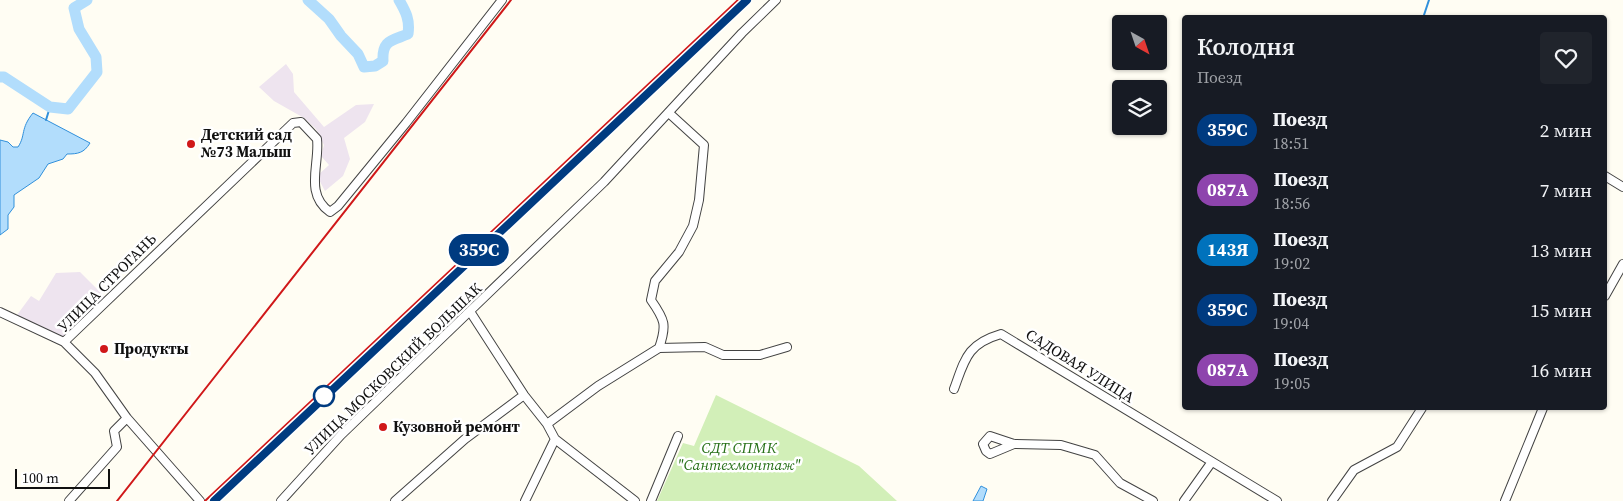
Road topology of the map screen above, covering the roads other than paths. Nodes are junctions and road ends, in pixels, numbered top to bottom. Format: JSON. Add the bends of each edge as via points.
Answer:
{"nodes":[{"id":1,"x":502,"y":0,"type":"edge"},
{"id":2,"x":776,"y":0,"type":"edge"},
{"id":3,"x":670,"y":114,"type":"junction"},
{"id":4,"x":1607,"y":177,"type":"edge"},
{"id":5,"x":1623,"y":187,"type":"edge"},
{"id":6,"x":1623,"y":264,"type":"edge"},
{"id":7,"x":1607,"y":292,"type":"edge"},
{"id":8,"x":0,"y":312,"type":"edge"},
{"id":9,"x":471,"y":313,"type":"junction"},
{"id":10,"x":64,"y":342,"type":"junction"},
{"id":11,"x":787,"y":347,"type":"dead end"},
{"id":12,"x":660,"y":348,"type":"junction"},
{"id":13,"x":954,"y":389,"type":"dead end"},
{"id":14,"x":524,"y":395,"type":"junction"},
{"id":15,"x":1421,"y":410,"type":"edge"},
{"id":16,"x":1542,"y":410,"type":"edge"},
{"id":17,"x":127,"y":418,"type":"junction"},
{"id":18,"x":546,"y":424,"type":"junction"},
{"id":19,"x":678,"y":436,"type":"dead end"},
{"id":20,"x":555,"y":439,"type":"junction"},
{"id":21,"x":1014,"y":444,"type":"dead end"},
{"id":22,"x":1212,"y":463,"type":"junction"},
{"id":23,"x":69,"y":501,"type":"edge"},
{"id":24,"x":200,"y":501,"type":"edge"},
{"id":25,"x":281,"y":501,"type":"edge"},
{"id":26,"x":394,"y":501,"type":"edge"},
{"id":27,"x":526,"y":501,"type":"edge"},
{"id":28,"x":635,"y":501,"type":"edge"},
{"id":29,"x":651,"y":501,"type":"edge"},
{"id":30,"x":1153,"y":501,"type":"edge"},
{"id":31,"x":1184,"y":501,"type":"edge"},
{"id":32,"x":1277,"y":501,"type":"edge"},
{"id":33,"x":1332,"y":501,"type":"edge"},
{"id":34,"x":1505,"y":501,"type":"edge"}],
"edges":[{"from":1,"to":10,"type":"street","name":"УЛИЦА СТРОГАНЬ","via":[[349,194],[330,212],[322,207],[313,176],[317,139],[301,122],[293,123]]},
{"from":2,"to":3,"type":"street","name":"УЛИЦА МОСКОВСКИЙ БОЛЬШАК","via":[[742,32]]},
{"from":3,"to":9,"type":"street","name":"УЛИЦА МОСКОВСКИЙ БОЛЬШАК"},
{"from":3,"to":12,"type":"street","via":[[704,145],[693,226],[680,252],[655,281],[651,300],[662,316],[666,330]]},
{"from":4,"to":5,"type":"street"},
{"from":6,"to":7,"type":"street"},
{"from":8,"to":10,"type":"street"},
{"from":9,"to":14,"type":"street"},
{"from":9,"to":25,"type":"street","name":"УЛИЦА МОСКОВСКИЙ БОЛЬШАК","via":[[341,435]]},
{"from":10,"to":17,"type":"street","name":"УЛИЦА СТРОГАНЬ","via":[[95,373]]},
{"from":11,"to":12,"type":"street","via":[[760,355],[723,355],[705,347]]},
{"from":12,"to":18,"type":"street","via":[[598,386]]},
{"from":13,"to":22,"type":"street","name":"САДОВАЯ УЛИЦА","via":[[966,354],[983,339],[1000,334]]},
{"from":14,"to":18,"type":"street"},
{"from":14,"to":26,"type":"street","via":[[465,439]]},
{"from":15,"to":33,"type":"street","via":[[1397,447],[1354,470]]},
{"from":16,"to":34,"type":"street"},
{"from":17,"to":23,"type":"street","via":[[114,431],[117,447]]},
{"from":17,"to":24,"type":"street","name":"УЛИЦА СТРОГАНЬ"},
{"from":18,"to":20,"type":"street"},
{"from":19,"to":29,"type":"street"},
{"from":20,"to":27,"type":"street"},
{"from":20,"to":28,"type":"street"},
{"from":21,"to":30,"type":"street","via":[[1061,445],[1096,455],[1120,482]]},
{"from":22,"to":31,"type":"street"},
{"from":22,"to":32,"type":"street","name":"САДОВАЯ УЛИЦА"}]}
